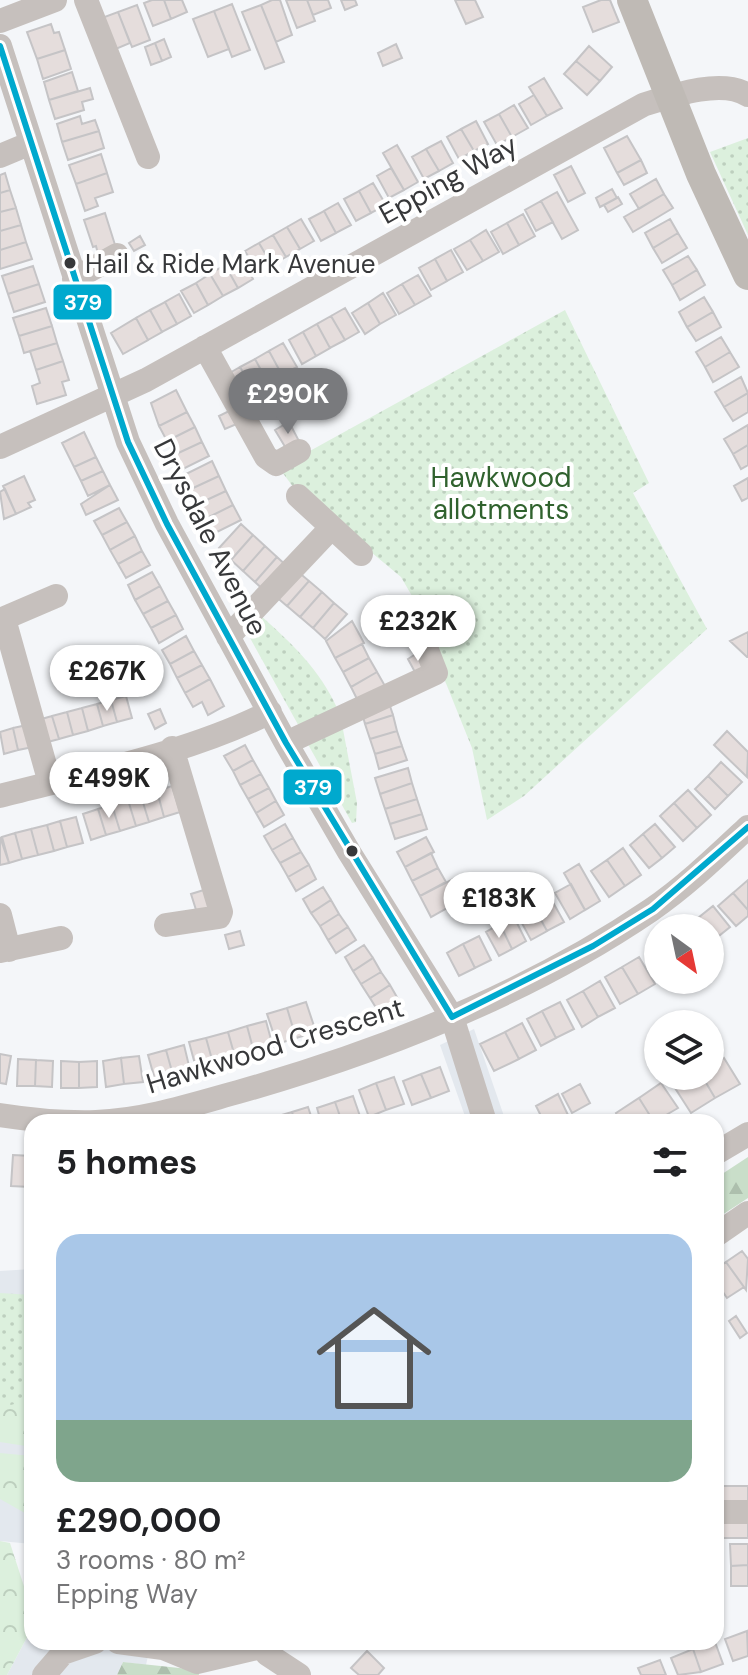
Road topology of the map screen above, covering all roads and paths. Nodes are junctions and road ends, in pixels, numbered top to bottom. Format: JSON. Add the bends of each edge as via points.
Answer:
{"nodes":[{"id":1,"x":55,"y":0,"type":"edge"},
{"id":2,"x":86,"y":0,"type":"edge"},
{"id":3,"x":632,"y":0,"type":"edge"},
{"id":4,"x":0,"y":21,"type":"edge"},
{"id":5,"x":0,"y":46,"type":"edge"},
{"id":6,"x":748,"y":95,"type":"edge"},
{"id":7,"x":669,"y":97,"type":"junction"},
{"id":8,"x":31,"y":143,"type":"junction"},
{"id":9,"x":0,"y":156,"type":"edge"},
{"id":10,"x":148,"y":157,"type":"dead end"},
{"id":11,"x":117,"y":255,"type":"dead end"},
{"id":12,"x":748,"y":275,"type":"edge"},
{"id":13,"x":74,"y":279,"type":"junction"},
{"id":14,"x":205,"y":347,"type":"junction"},
{"id":15,"x":111,"y":398,"type":"junction"},
{"id":16,"x":0,"y":447,"type":"edge"},
{"id":17,"x":299,"y":451,"type":"dead end"},
{"id":18,"x":298,"y":496,"type":"dead end"},
{"id":19,"x":331,"y":528,"type":"junction"},
{"id":20,"x":361,"y":554,"type":"dead end"},
{"id":21,"x":56,"y":596,"type":"dead end"},
{"id":22,"x":2,"y":619,"type":"edge"},
{"id":23,"x":426,"y":634,"type":"dead end"},
{"id":24,"x":228,"y":637,"type":"junction"},
{"id":25,"x":270,"y":712,"type":"junction"},
{"id":26,"x":286,"y":743,"type":"junction"},
{"id":27,"x":172,"y":748,"type":"junction"},
{"id":28,"x":50,"y":783,"type":"junction"},
{"id":29,"x":0,"y":796,"type":"edge"},
{"id":30,"x":748,"y":827,"type":"edge"},
{"id":31,"x":0,"y":915,"type":"edge"},
{"id":32,"x":166,"y":925,"type":"dead end"},
{"id":33,"x":61,"y":938,"type":"dead end"},
{"id":34,"x":5,"y":950,"type":"edge"},
{"id":35,"x":452,"y":1017,"type":"junction"},
{"id":36,"x":157,"y":1114,"type":"edge"},
{"id":37,"x":482,"y":1114,"type":"edge"},
{"id":38,"x":0,"y":1115,"type":"edge"},
{"id":39,"x":24,"y":1119,"type":"edge"},
{"id":40,"x":748,"y":1134,"type":"edge"},
{"id":41,"x":724,"y":1148,"type":"edge"},
{"id":42,"x":748,"y":1213,"type":"edge"},
{"id":43,"x":724,"y":1230,"type":"edge"},
{"id":44,"x":724,"y":1512,"type":"edge"},
{"id":45,"x":748,"y":1512,"type":"edge"},
{"id":46,"x":72,"y":1650,"type":"edge"},
{"id":47,"x":181,"y":1650,"type":"edge"},
{"id":48,"x":265,"y":1650,"type":"edge"},
{"id":49,"x":44,"y":1675,"type":"edge"},
{"id":50,"x":299,"y":1675,"type":"edge"}],
"edges":[{"from":1,"to":4,"type":"street"},
{"from":2,"to":10,"type":"street"},
{"from":3,"to":7,"type":"main road"},
{"from":5,"to":8,"type":"street","name":"Drysdale Avenue"},
{"from":6,"to":7,"type":"street","name":"Epping Way","via":[[715,89]]},
{"from":7,"to":12,"type":"main road"},
{"from":7,"to":14,"type":"street","name":"Epping Way","via":[[643,105]]},
{"from":8,"to":9,"type":"street"},
{"from":8,"to":13,"type":"street","name":"Drysdale Avenue"},
{"from":11,"to":13,"type":"street"},
{"from":13,"to":15,"type":"street","name":"Drysdale Avenue"},
{"from":14,"to":15,"type":"street","name":"Epping Way"},
{"from":14,"to":17,"type":"street","via":[[266,457],[276,464]]},
{"from":15,"to":16,"type":"street","name":"Epping Way"},
{"from":15,"to":24,"type":"street","name":"Drysdale Avenue","via":[[167,524]]},
{"from":18,"to":19,"type":"street"},
{"from":19,"to":20,"type":"street"},
{"from":19,"to":24,"type":"street"},
{"from":21,"to":22,"type":"street"},
{"from":22,"to":28,"type":"street"},
{"from":23,"to":26,"type":"street","via":[[436,673]]},
{"from":24,"to":25,"type":"street","name":"Drysdale Avenue"},
{"from":25,"to":26,"type":"street","name":"Drysdale Avenue"},
{"from":25,"to":27,"type":"street"},
{"from":26,"to":35,"type":"street","name":"Drysdale Avenue"},
{"from":27,"to":28,"type":"street"},
{"from":27,"to":32,"type":"street","via":[[221,912],[219,917]]},
{"from":28,"to":29,"type":"street"},
{"from":30,"to":35,"type":"street","name":"Hawkwood Crescent","via":[[653,909],[593,946]]},
{"from":31,"to":34,"type":"street"},
{"from":33,"to":34,"type":"street"},
{"from":35,"to":36,"type":"street","name":"Hawkwood Crescent","via":[[301,1074]]},
{"from":35,"to":37,"type":"street","name":"Drysdale Avenue"},
{"from":38,"to":39,"type":"street","name":"Hawkwood Crescent"},
{"from":40,"to":41,"type":"street"},
{"from":42,"to":43,"type":"street"},
{"from":44,"to":45,"type":"street"},
{"from":46,"to":49,"type":"street"},
{"from":47,"to":48,"type":"street","via":[[197,1662]]},
{"from":48,"to":50,"type":"street"}]}
